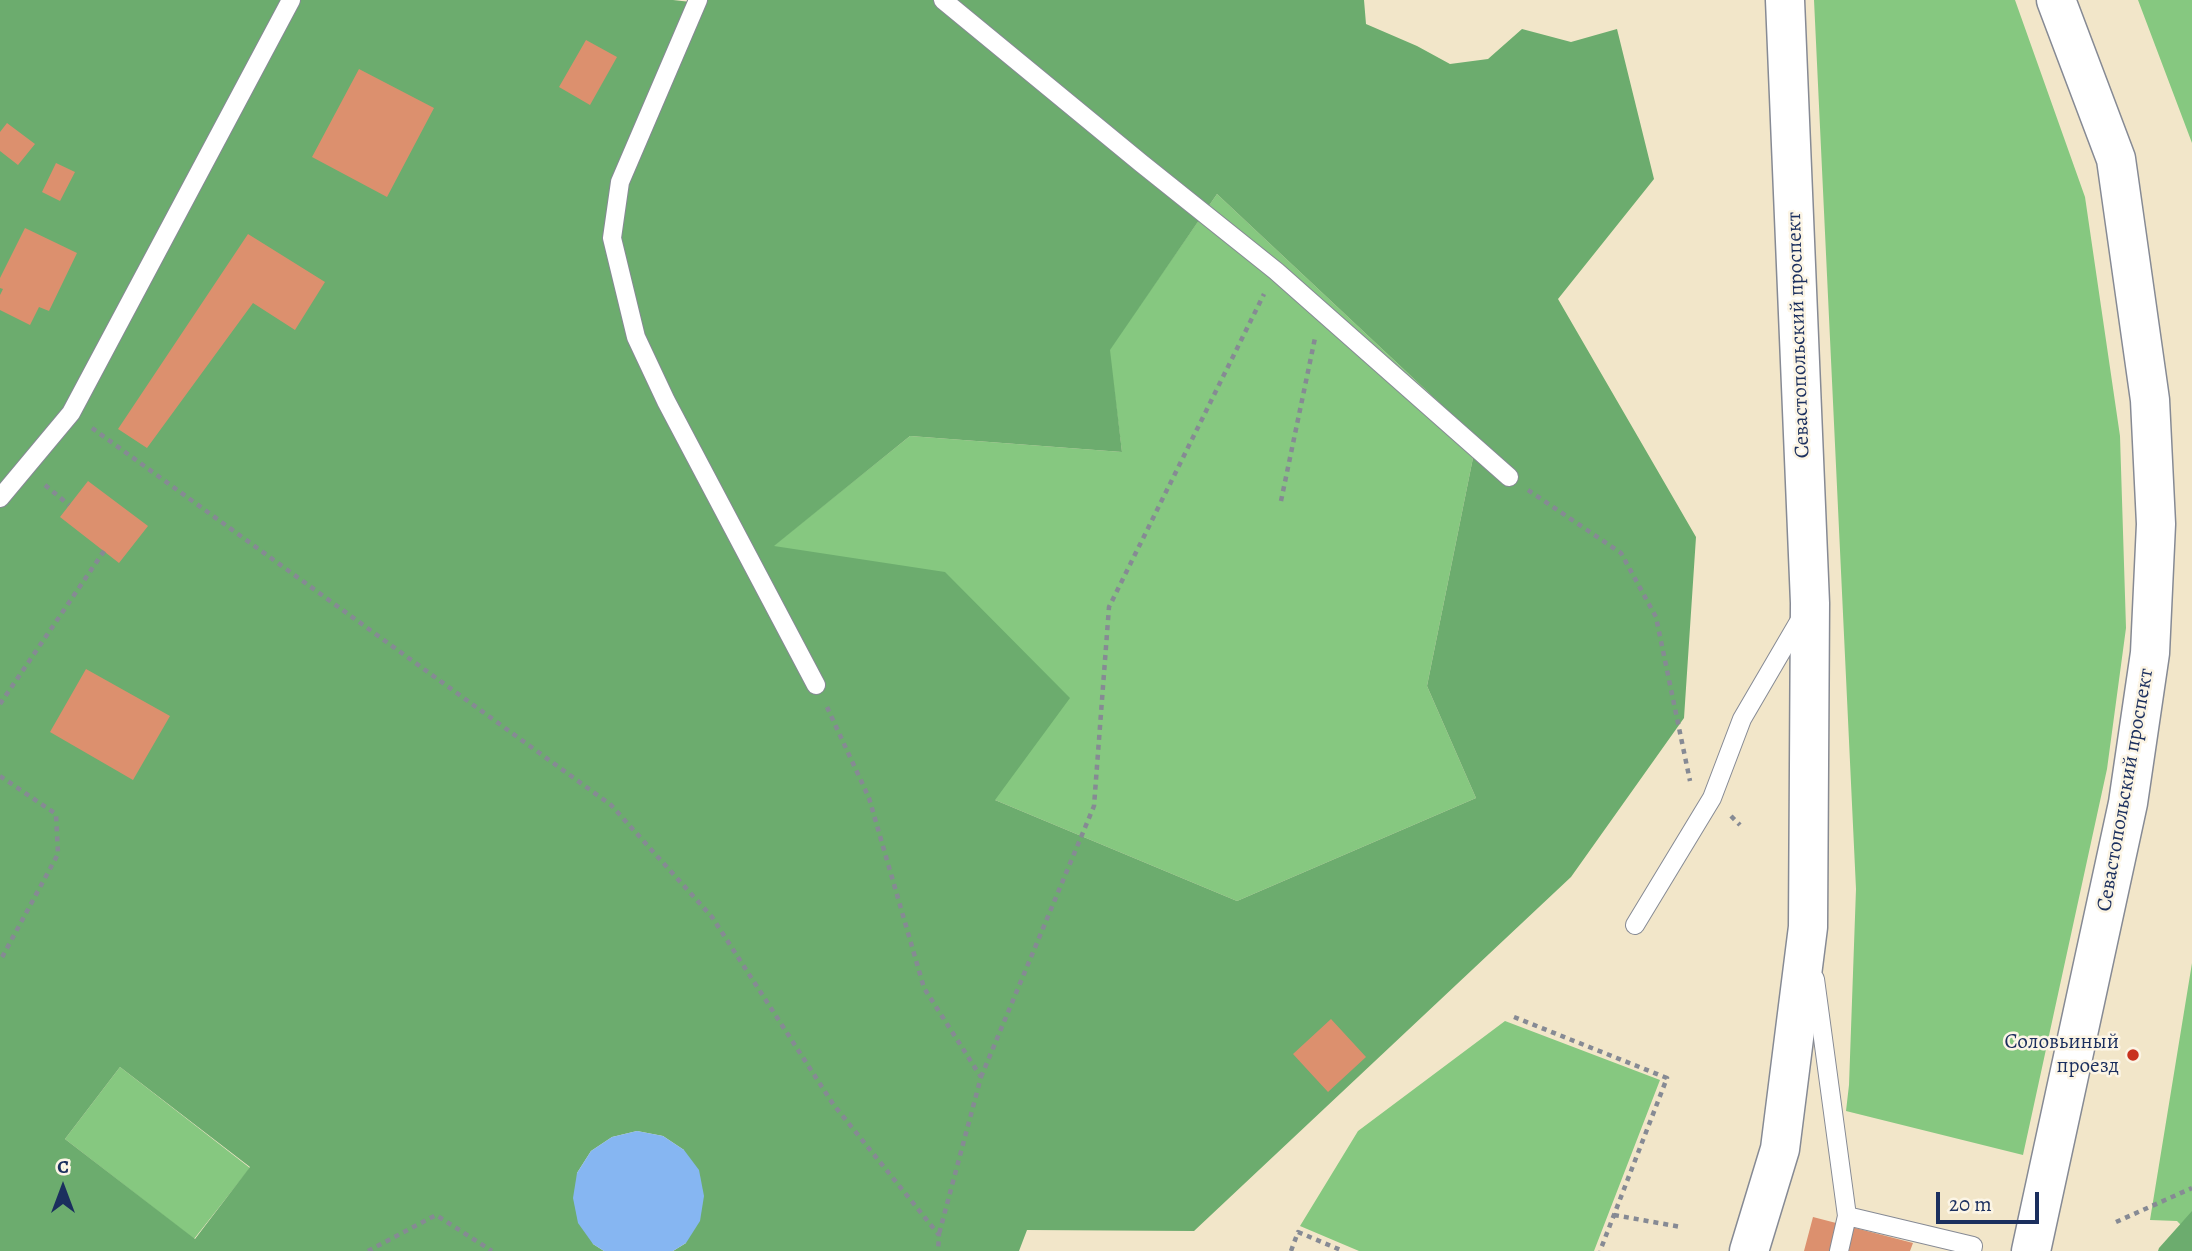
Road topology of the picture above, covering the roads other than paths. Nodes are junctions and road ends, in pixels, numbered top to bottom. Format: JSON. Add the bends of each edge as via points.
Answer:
{"nodes":[{"id":1,"x":291,"y":0,"type":"edge"},
{"id":2,"x":698,"y":0,"type":"edge"},
{"id":3,"x":943,"y":0,"type":"edge"},
{"id":4,"x":1785,"y":0,"type":"edge"},
{"id":5,"x":2056,"y":0,"type":"edge"},
{"id":6,"x":1509,"y":477,"type":"road end"},
{"id":7,"x":0,"y":498,"type":"edge"},
{"id":8,"x":1810,"y":603,"type":"junction"},
{"id":9,"x":816,"y":685,"type":"road end"},
{"id":10,"x":1634,"y":925,"type":"dead end"},
{"id":11,"x":1808,"y":927,"type":"junction"},
{"id":12,"x":1847,"y":1216,"type":"junction"},
{"id":13,"x":1749,"y":1251,"type":"edge"},
{"id":14,"x":1839,"y":1251,"type":"edge"},
{"id":15,"x":1972,"y":1251,"type":"edge"},
{"id":16,"x":2031,"y":1251,"type":"edge"}],
"edges":[{"from":1,"to":7,"type":"lane","via":[[71,413]]},
{"from":2,"to":9,"type":"lane","via":[[620,182],[612,238],[636,337]]},
{"from":3,"to":6,"type":"lane","via":[[1276,271]]},
{"from":4,"to":8,"type":"main road","name":"Севастопольский проспект"},
{"from":5,"to":16,"type":"main road","name":"Севастопольский проспект","via":[[2116,159],[2150,400],[2156,524],[2150,653],[2128,803]]},
{"from":8,"to":10,"type":"lane","via":[[1742,719],[1712,798]]},
{"from":8,"to":11,"type":"main road","name":"Севастопольский проспект"},
{"from":11,"to":12,"type":"lane"},
{"from":11,"to":13,"type":"main road","name":"Севастопольский проспект","via":[[1780,1149]]},
{"from":12,"to":14,"type":"lane"},
{"from":12,"to":15,"type":"lane","via":[[1973,1246]]}]}
